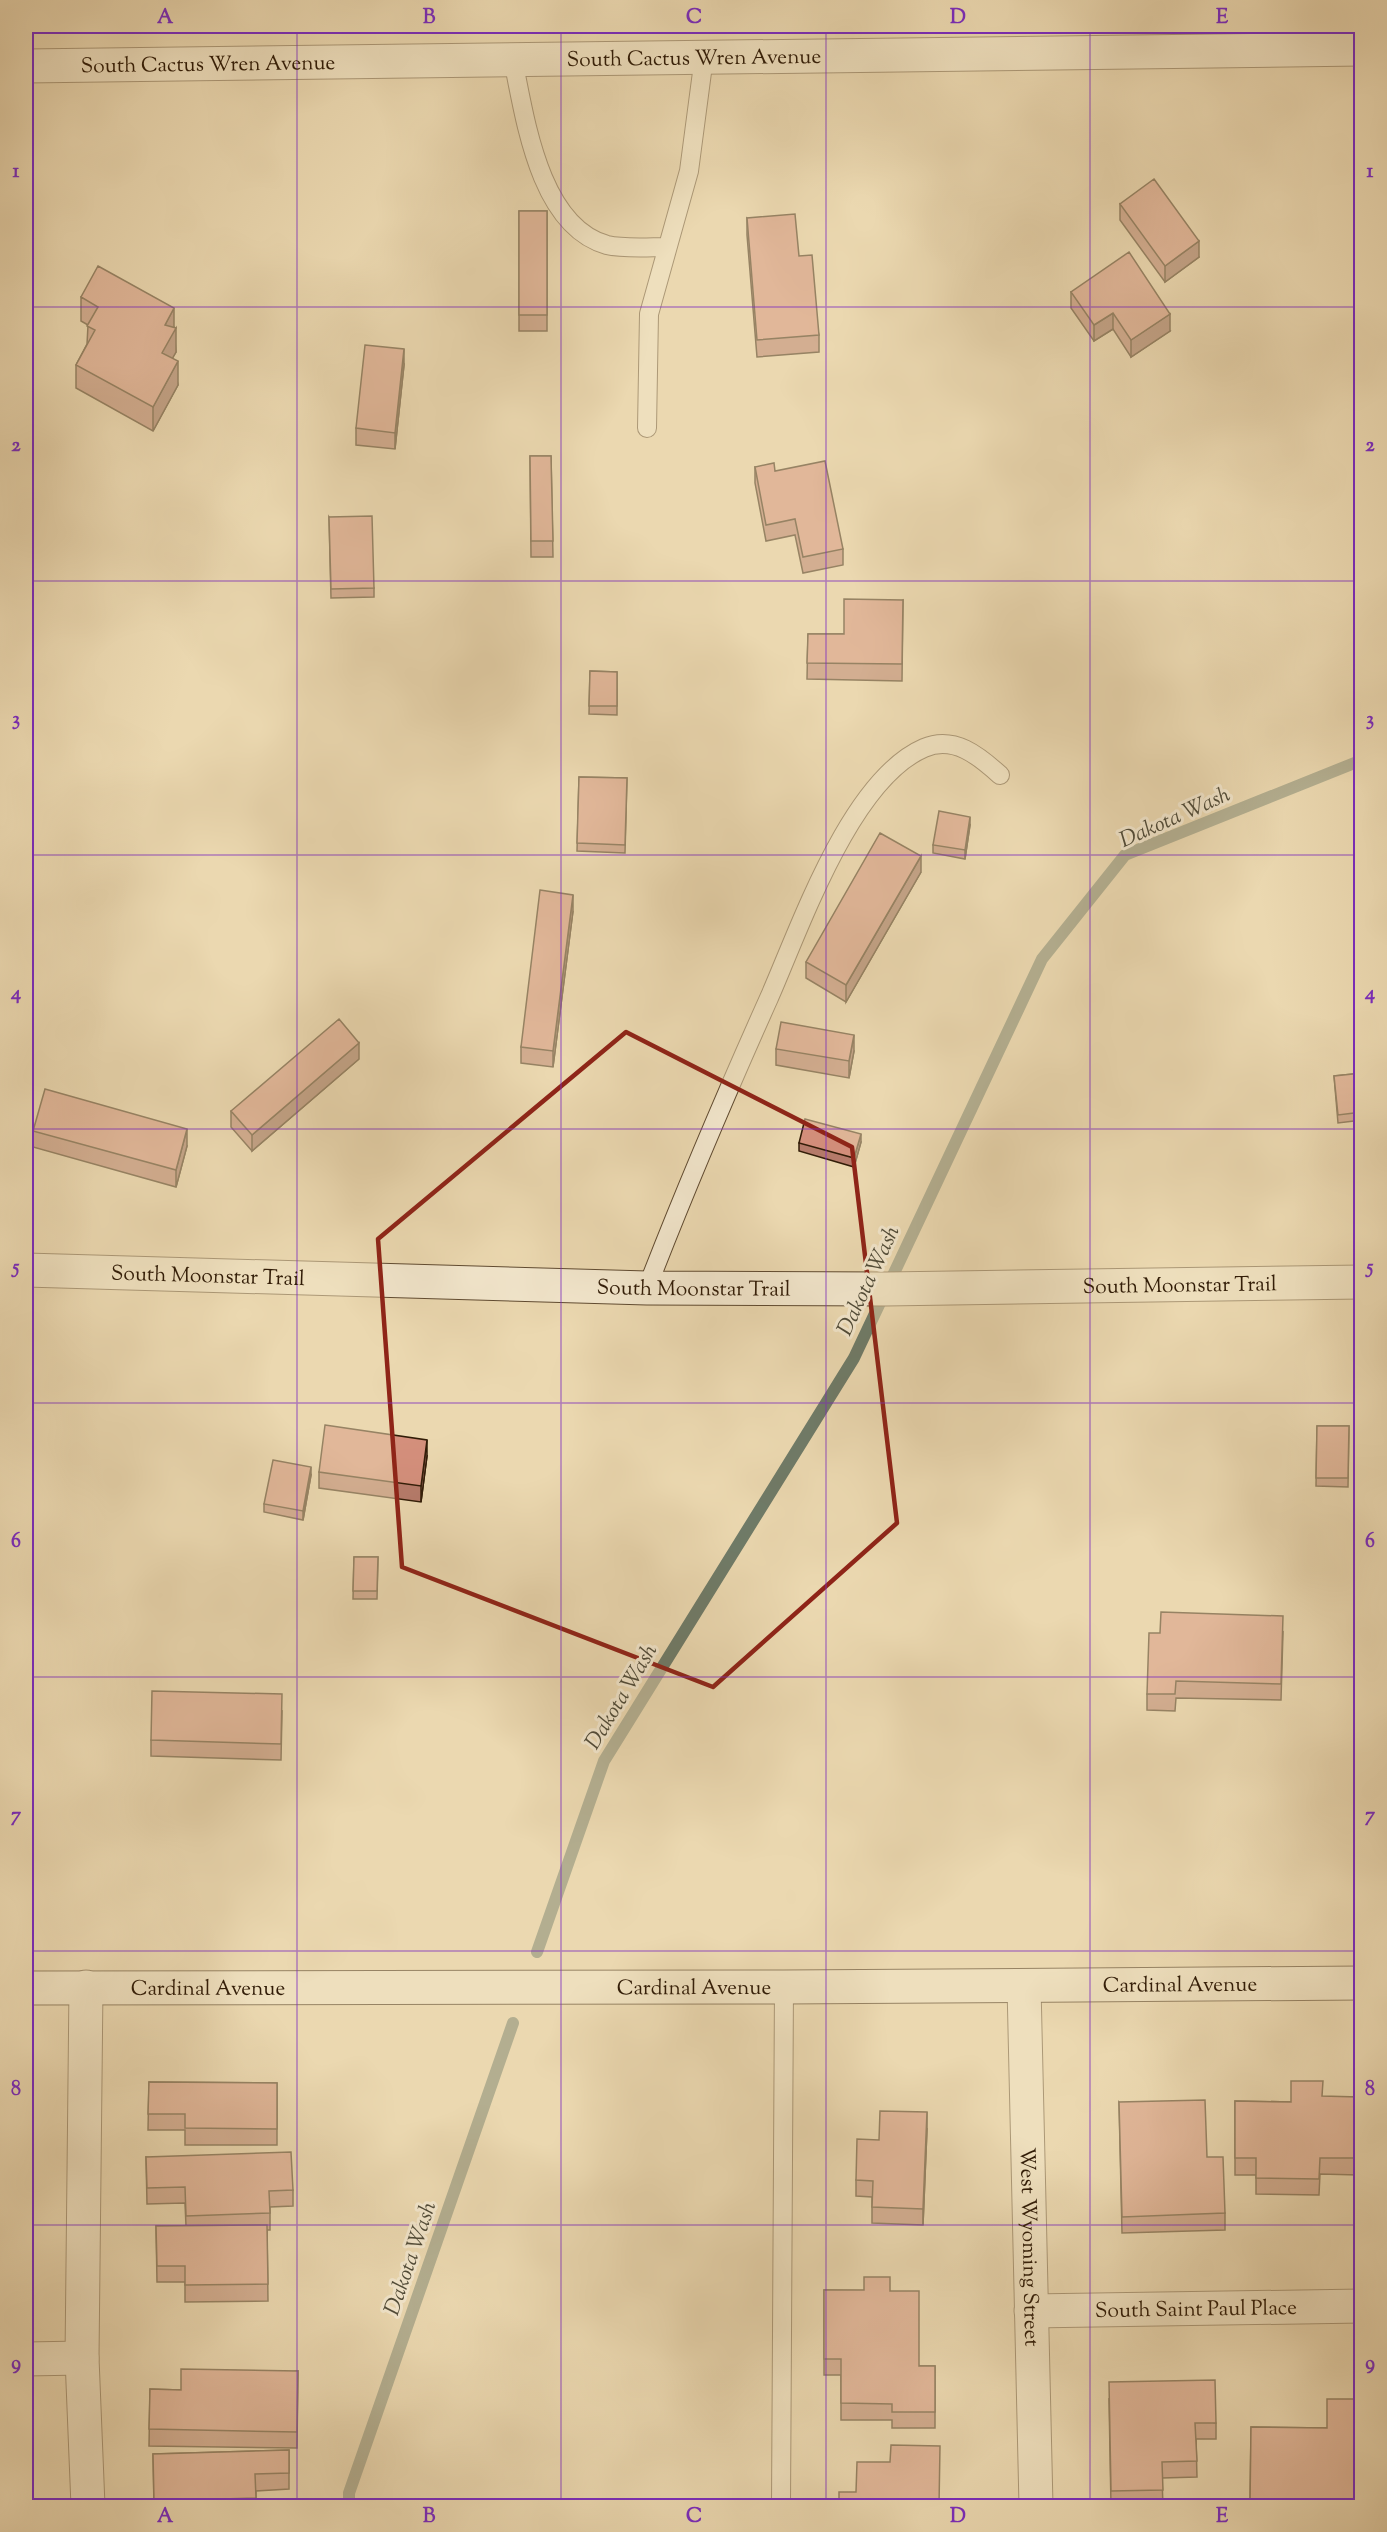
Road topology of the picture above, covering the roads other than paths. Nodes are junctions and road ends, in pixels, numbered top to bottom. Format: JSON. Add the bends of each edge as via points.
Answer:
{"nodes":[{"id":1,"x":1313,"y":38,"type":"edge"},
{"id":2,"x":1362,"y":49,"type":"edge"},
{"id":3,"x":704,"y":57,"type":"junction"},
{"id":4,"x":513,"y":60,"type":"junction"},
{"id":5,"x":26,"y":66,"type":"edge"},
{"id":6,"x":667,"y":247,"type":"junction"},
{"id":7,"x":647,"y":428,"type":"dead end"},
{"id":8,"x":1000,"y":775,"type":"dead end"},
{"id":9,"x":26,"y":1270,"type":"edge"},
{"id":10,"x":1362,"y":1282,"type":"edge"},
{"id":11,"x":647,"y":1287,"type":"junction"},
{"id":12,"x":1362,"y":1983,"type":"edge"},
{"id":13,"x":1024,"y":1986,"type":"junction"},
{"id":14,"x":26,"y":1988,"type":"edge"},
{"id":15,"x":86,"y":1988,"type":"junction"},
{"id":16,"x":784,"y":1988,"type":"junction"},
{"id":17,"x":1362,"y":2306,"type":"edge"},
{"id":18,"x":1031,"y":2311,"type":"junction"},
{"id":19,"x":82,"y":2358,"type":"junction"},
{"id":20,"x":26,"y":2359,"type":"edge"},
{"id":21,"x":88,"y":2506,"type":"edge"},
{"id":22,"x":781,"y":2506,"type":"edge"},
{"id":23,"x":1036,"y":2506,"type":"edge"}],
"edges":[{"from":1,"to":2,"type":"street","name":"South Cactus Wren Avenue"},
{"from":1,"to":3,"type":"street","name":"South Cactus Wren Avenue"},
{"from":3,"to":4,"type":"street","name":"South Cactus Wren Avenue"},
{"from":3,"to":6,"type":"lane","via":[[689,171]]},
{"from":4,"to":5,"type":"street","name":"South Cactus Wren Avenue"},
{"from":4,"to":6,"type":"lane","via":[[529,135],[548,192],[579,230],[607,245]]},
{"from":6,"to":7,"type":"lane","via":[[649,314]]},
{"from":8,"to":11,"type":"lane","via":[[961,746],[925,748],[883,778],[859,810],[798,928],[703,1145]]},
{"from":9,"to":11,"type":"street","name":"South Moonstar Trail"},
{"from":10,"to":11,"type":"street","name":"South Moonstar Trail","via":[[886,1289]]},
{"from":12,"to":13,"type":"street","name":"Cardinal Avenue"},
{"from":13,"to":16,"type":"street","name":"Cardinal Avenue"},
{"from":13,"to":18,"type":"street","name":"West Wyoming Street"},
{"from":14,"to":15,"type":"street","name":"Cardinal Avenue"},
{"from":15,"to":16,"type":"street","name":"Cardinal Avenue"},
{"from":15,"to":19,"type":"street"},
{"from":16,"to":22,"type":"lane"},
{"from":17,"to":18,"type":"street","name":"South Saint Paul Place"},
{"from":18,"to":23,"type":"street","name":"West Wyoming Street"},
{"from":19,"to":20,"type":"street"},
{"from":19,"to":21,"type":"street"}]}
